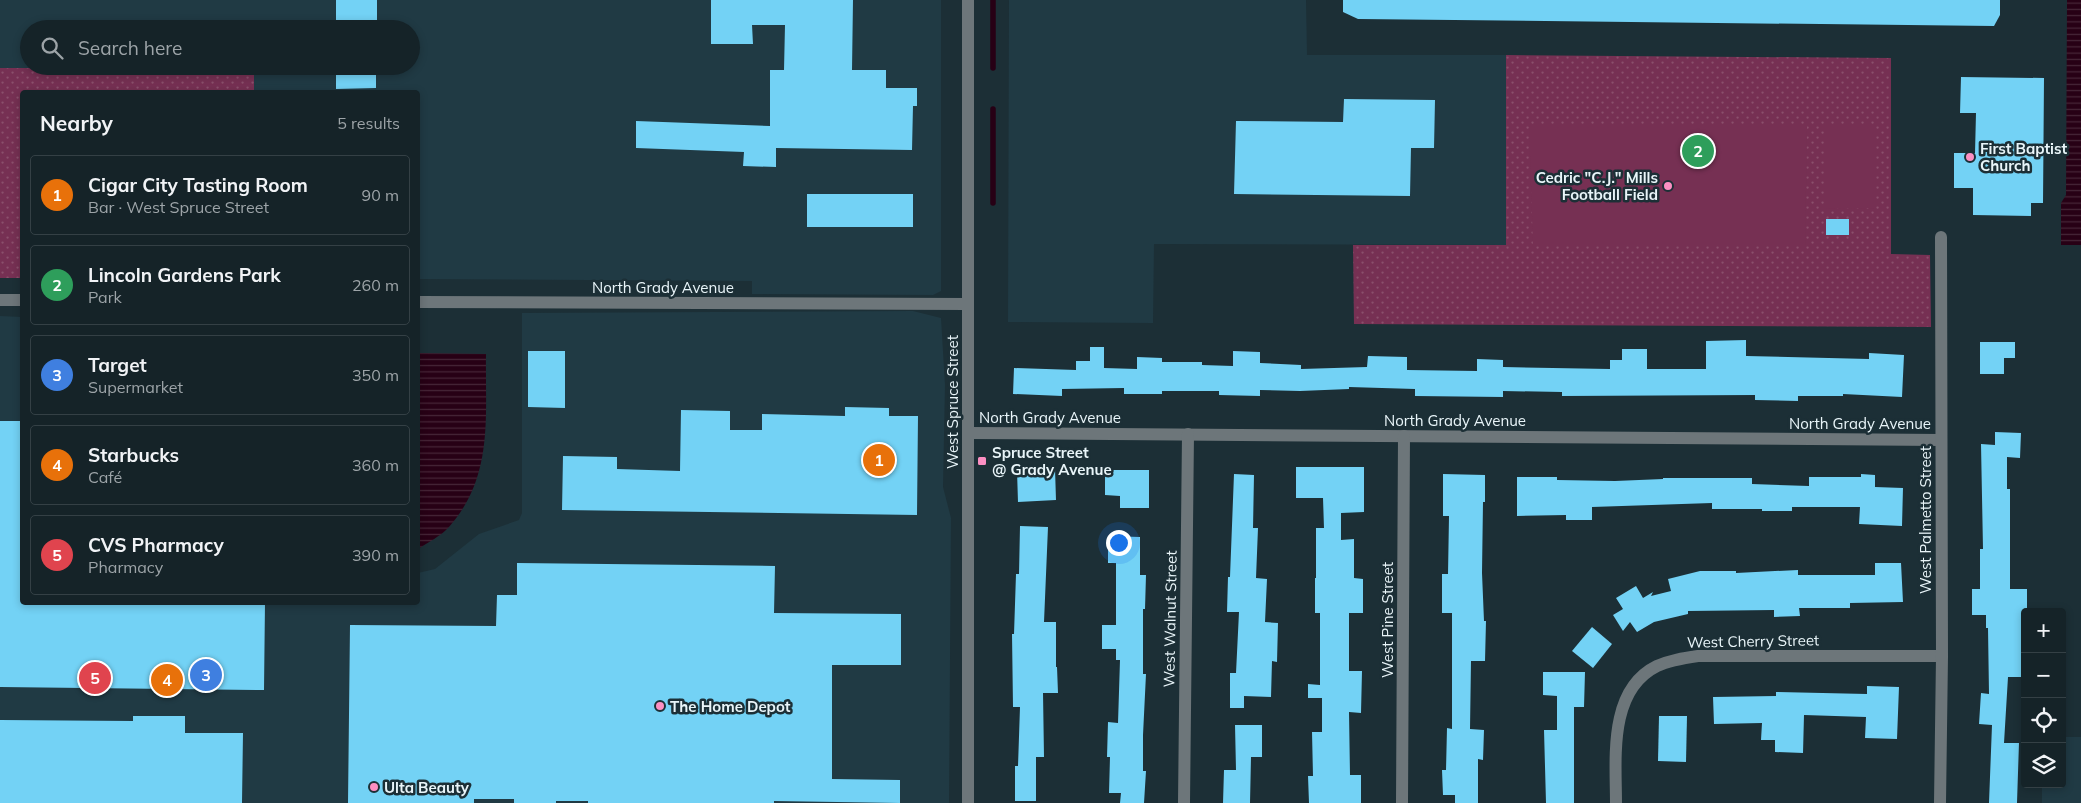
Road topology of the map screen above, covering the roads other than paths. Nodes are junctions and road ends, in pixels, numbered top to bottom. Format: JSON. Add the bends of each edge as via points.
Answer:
{"nodes":[{"id":1,"x":968,"y":0,"type":"edge"},
{"id":2,"x":1941,"y":237,"type":"dead end"},
{"id":3,"x":0,"y":300,"type":"edge"},
{"id":4,"x":20,"y":300,"type":"edge"},
{"id":5,"x":420,"y":302,"type":"edge"},
{"id":6,"x":968,"y":304,"type":"junction"},
{"id":7,"x":968,"y":433,"type":"junction"},
{"id":8,"x":1188,"y":434,"type":"junction"},
{"id":9,"x":1404,"y":436,"type":"junction"},
{"id":10,"x":1941,"y":440,"type":"junction"},
{"id":11,"x":1942,"y":656,"type":"junction"},
{"id":12,"x":968,"y":803,"type":"edge"},
{"id":13,"x":1184,"y":803,"type":"edge"},
{"id":14,"x":1402,"y":803,"type":"edge"},
{"id":15,"x":1616,"y":803,"type":"edge"},
{"id":16,"x":1940,"y":803,"type":"edge"}],
"edges":[{"from":1,"to":6,"type":"street","name":"West Spruce Street"},
{"from":2,"to":10,"type":"street","name":"West Palmetto Street"},
{"from":3,"to":4,"type":"street"},
{"from":5,"to":6,"type":"street","name":"North Grady Avenue"},
{"from":6,"to":7,"type":"street","name":"West Spruce Street"},
{"from":7,"to":8,"type":"street","name":"North Grady Avenue"},
{"from":7,"to":12,"type":"street","name":"West Spruce Street"},
{"from":8,"to":9,"type":"street","name":"North Grady Avenue"},
{"from":8,"to":13,"type":"street","name":"West Walnut Street"},
{"from":9,"to":10,"type":"street","name":"North Grady Avenue"},
{"from":9,"to":14,"type":"street","name":"West Pine Street"},
{"from":10,"to":11,"type":"street","name":"West Palmetto Street"},
{"from":11,"to":15,"type":"street","name":"West Cherry Street","via":[[1698,656],[1655,667],[1629,693],[1620,718],[1616,749]]},
{"from":11,"to":16,"type":"street","name":"West Palmetto Street"}]}
